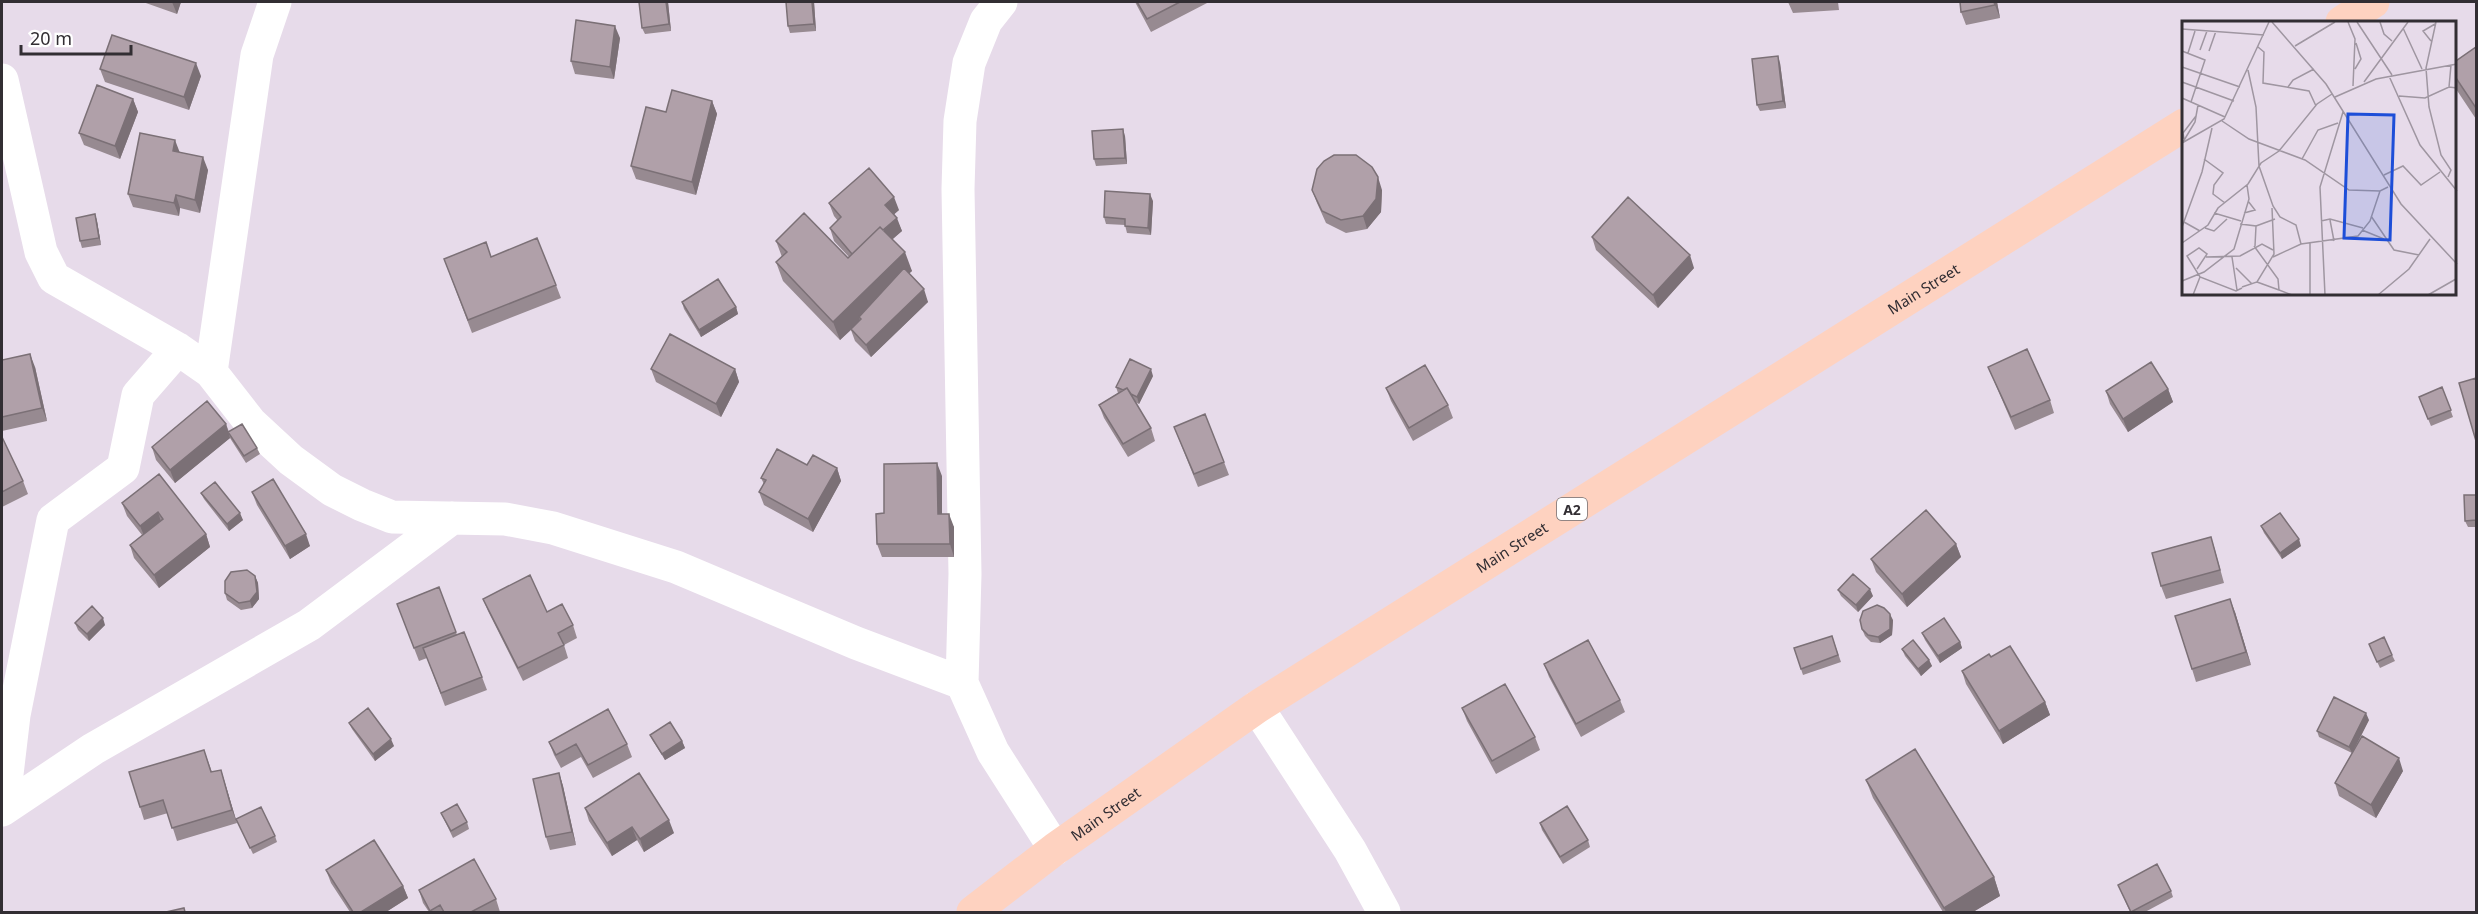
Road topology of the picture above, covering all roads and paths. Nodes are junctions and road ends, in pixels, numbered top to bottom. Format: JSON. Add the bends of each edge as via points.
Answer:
{"nodes":[{"id":1,"x":275,"y":2,"type":"edge"},
{"id":2,"x":1001,"y":2,"type":"edge"},
{"id":3,"x":2373,"y":2,"type":"edge"},
{"id":4,"x":2344,"y":21,"type":"edge"},
{"id":5,"x":2,"y":80,"type":"edge"},
{"id":6,"x":2182,"y":126,"type":"edge"},
{"id":7,"x":178,"y":349,"type":"junction"},
{"id":8,"x":211,"y":372,"type":"junction"},
{"id":9,"x":452,"y":518,"type":"junction"},
{"id":10,"x":962,"y":683,"type":"junction"},
{"id":11,"x":1257,"y":707,"type":"junction"},
{"id":12,"x":2,"y":809,"type":"edge"},
{"id":13,"x":1055,"y":849,"type":"junction"},
{"id":14,"x":974,"y":912,"type":"edge"},
{"id":15,"x":1384,"y":912,"type":"edge"}],
"edges":[{"from":1,"to":8,"type":"street","via":[[257,55]]},
{"from":2,"to":10,"type":"street","via":[[986,21],[969,63],[960,122]]},
{"from":3,"to":4,"type":"highway"},
{"from":5,"to":7,"type":"street","via":[[41,252],[54,278]]},
{"from":6,"to":11,"type":"highway","name":"Main Street","number":"A2"},
{"from":7,"to":8,"type":"street"},
{"from":7,"to":12,"type":"street","via":[[138,395],[123,468],[53,520],[14,715]]},
{"from":8,"to":9,"type":"street","via":[[250,422],[291,460],[332,490],[392,517]]},
{"from":9,"to":10,"type":"street","via":[[506,519],[553,528],[665,563]]},
{"from":9,"to":12,"type":"street","via":[[309,625],[93,749]]},
{"from":10,"to":13,"type":"street","via":[[993,752]]},
{"from":11,"to":13,"type":"highway","name":"Main Street","number":"A2"},
{"from":11,"to":15,"type":"street","via":[[1350,850]]},
{"from":13,"to":14,"type":"highway","name":"Main Street","number":"A2"}]}
